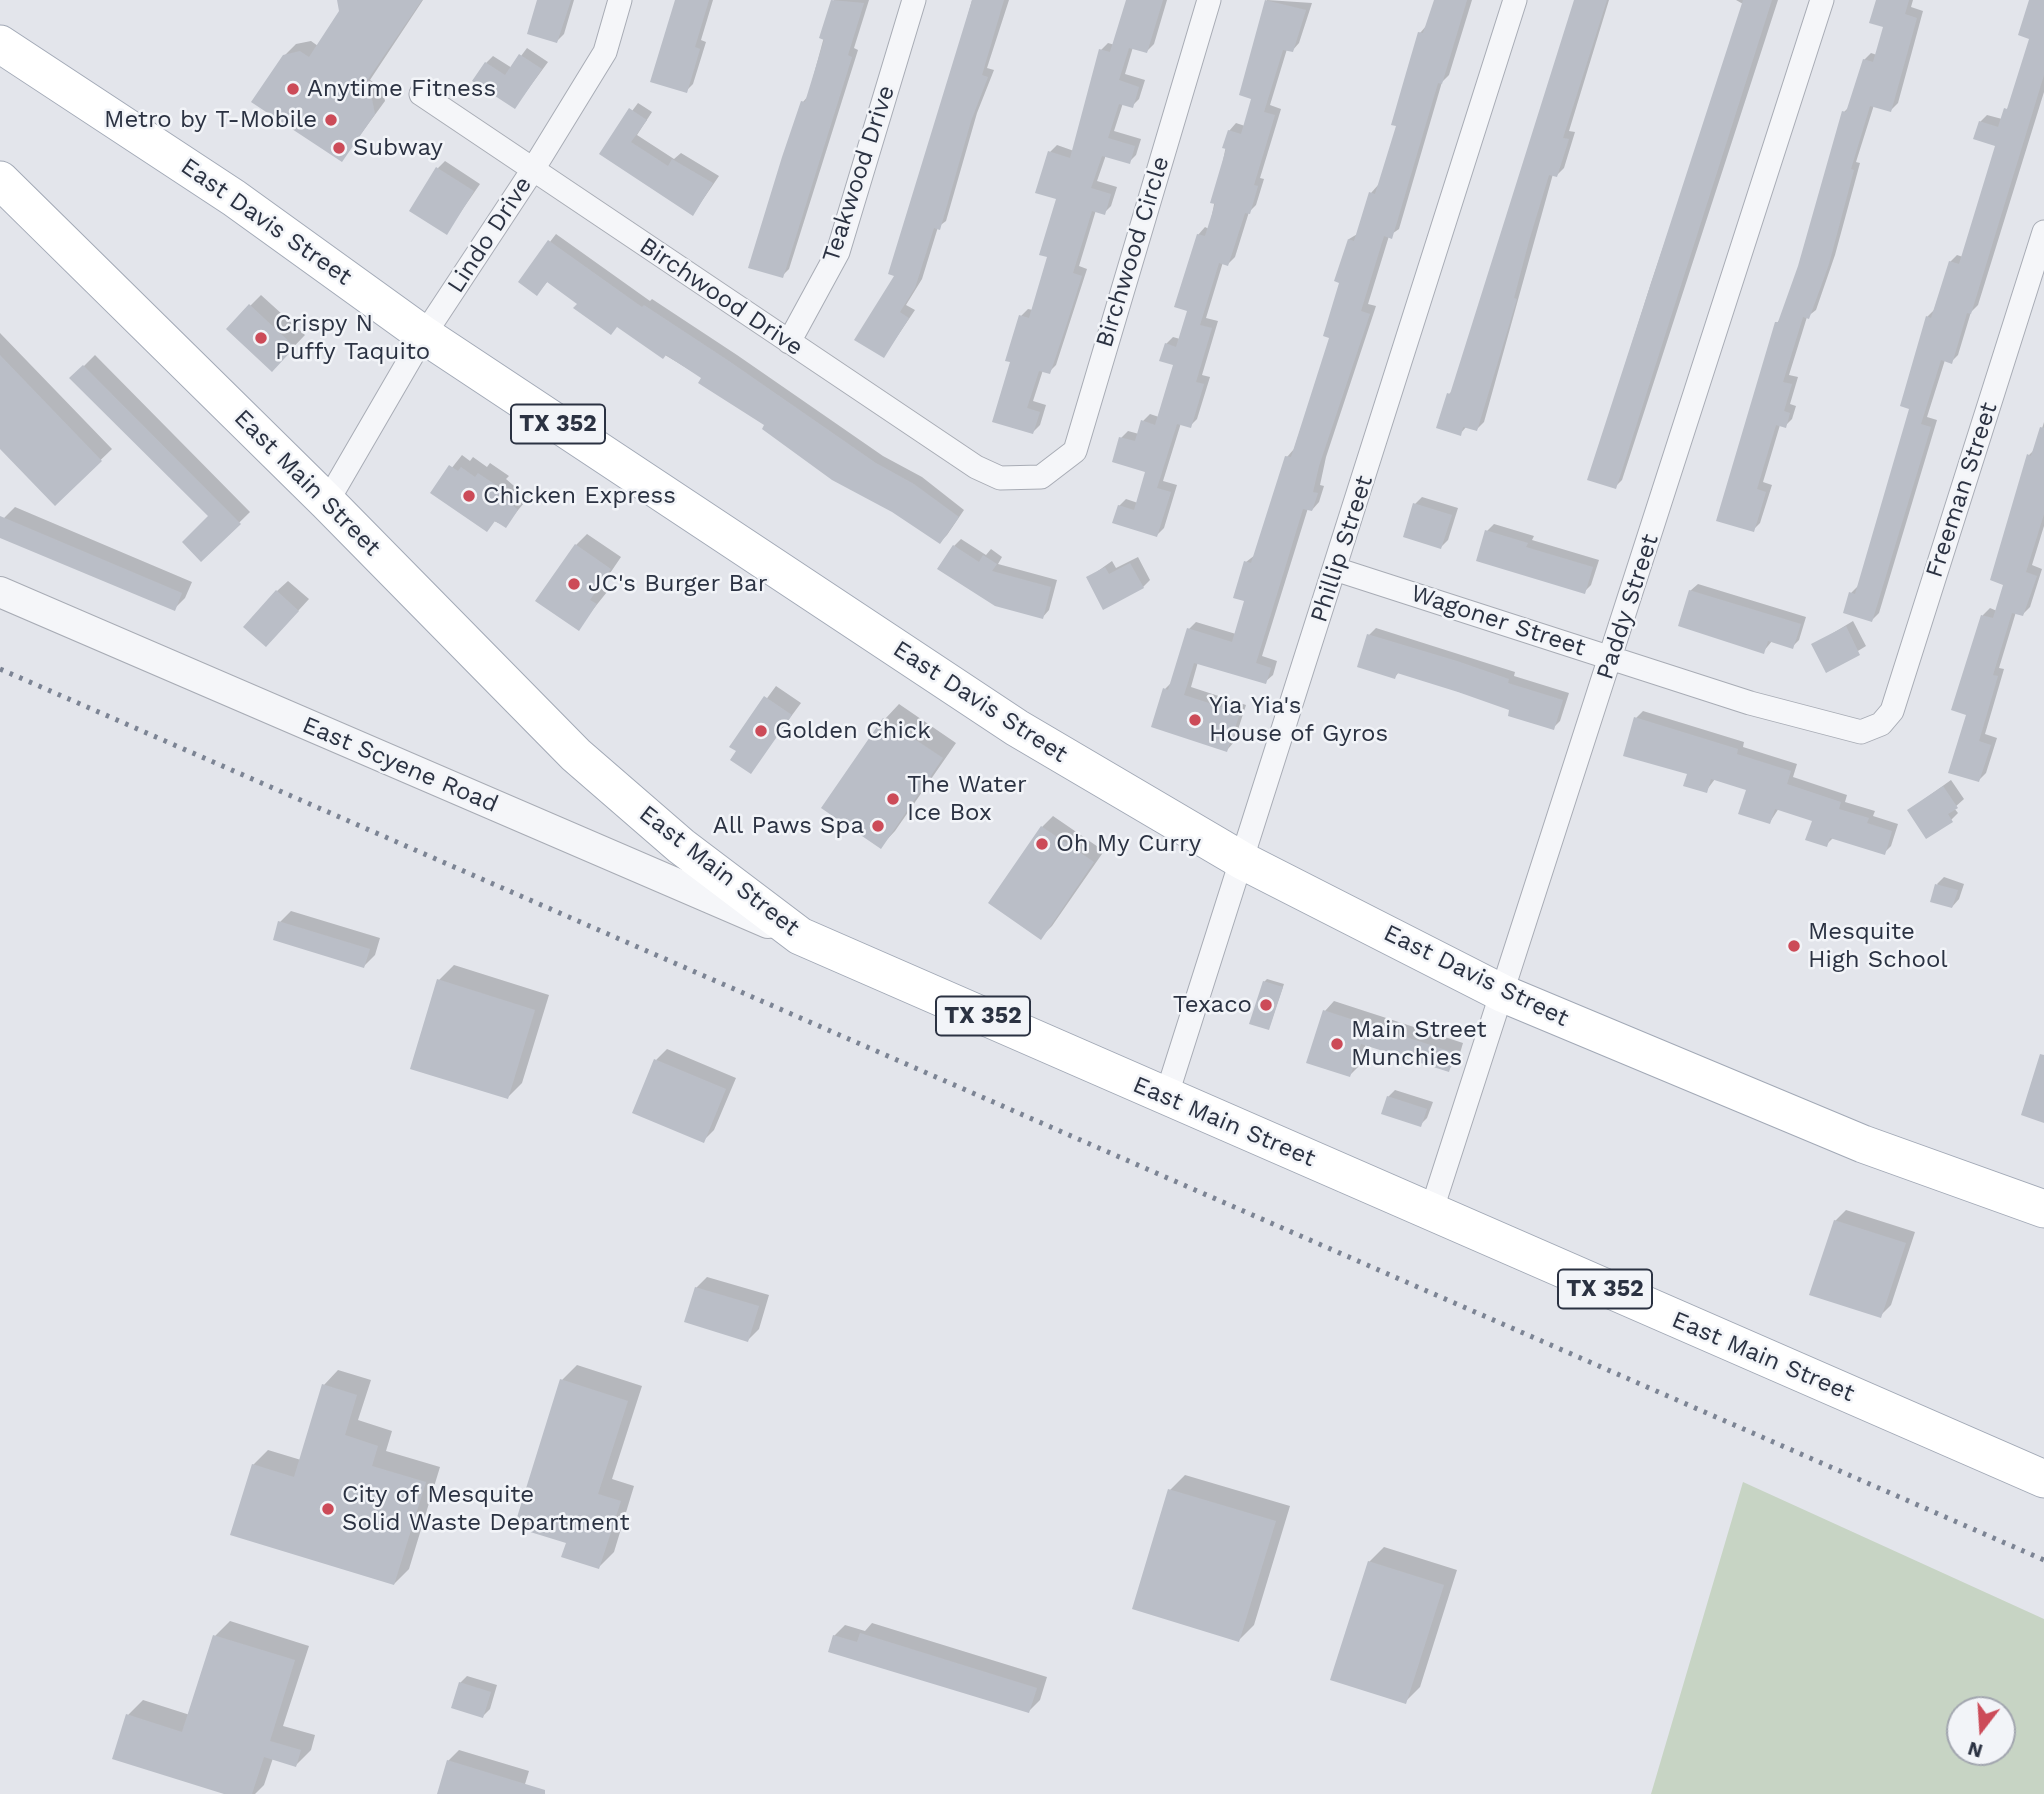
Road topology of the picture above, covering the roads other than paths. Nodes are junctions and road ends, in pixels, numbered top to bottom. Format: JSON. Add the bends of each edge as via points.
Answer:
{"nodes":[{"id":1,"x":620,"y":0,"type":"edge"},
{"id":2,"x":914,"y":0,"type":"edge"},
{"id":3,"x":1209,"y":0,"type":"edge"},
{"id":4,"x":1515,"y":0,"type":"edge"},
{"id":5,"x":1822,"y":0,"type":"edge"},
{"id":6,"x":0,"y":44,"type":"edge"},
{"id":7,"x":421,"y":94,"type":"dead end"},
{"id":8,"x":532,"y":171,"type":"junction"},
{"id":9,"x":0,"y":180,"type":"edge"},
{"id":10,"x":2044,"y":232,"type":"edge"},
{"id":11,"x":2038,"y":268,"type":"edge"},
{"id":12,"x":424,"y":335,"type":"junction"},
{"id":13,"x":789,"y":342,"type":"junction"},
{"id":14,"x":1028,"y":477,"type":"joint"},
{"id":15,"x":327,"y":502,"type":"junction"},
{"id":16,"x":1335,"y":569,"type":"junction"},
{"id":17,"x":0,"y":592,"type":"edge"},
{"id":18,"x":1612,"y":658,"type":"junction"},
{"id":19,"x":1861,"y":732,"type":"joint"},
{"id":20,"x":1243,"y":861,"type":"junction"},
{"id":21,"x":800,"y":936,"type":"junction"},
{"id":22,"x":1504,"y":994,"type":"junction"},
{"id":23,"x":1166,"y":1097,"type":"junction"},
{"id":24,"x":2044,"y":1209,"type":"edge"},
{"id":25,"x":1431,"y":1212,"type":"junction"},
{"id":26,"x":2044,"y":1479,"type":"edge"}],
"edges":[{"from":1,"to":8,"type":"street","name":"Lindo Drive","via":[[605,52]]},
{"from":2,"to":13,"type":"street","name":"Teakwood Drive","via":[[838,252]]},
{"from":3,"to":14,"type":"street","name":"Birchwood Circle","via":[[1075,451],[1041,477]]},
{"from":4,"to":16,"type":"street","name":"Phillip Street"},
{"from":5,"to":18,"type":"street","name":"Paddy Street"},
{"from":6,"to":12,"type":"main road","name":"East Davis Street","number":"TX 352","via":[[234,198]]},
{"from":7,"to":8,"type":"street","name":"Birchwood Drive"},
{"from":8,"to":12,"type":"street","name":"Lindo Drive"},
{"from":8,"to":13,"type":"street","name":"Birchwood Drive"},
{"from":9,"to":15,"type":"main road","name":"East Main Street","number":"TX 352"},
{"from":10,"to":11,"type":"street","name":"Freeman Street"},
{"from":11,"to":19,"type":"street","name":"Freeman Street","via":[[1892,711],[1881,724]]},
{"from":12,"to":15,"type":"street","name":"Lindo Drive"},
{"from":12,"to":20,"type":"main road","name":"East Davis Street","number":"TX 352","via":[[1017,728]]},
{"from":13,"to":14,"type":"street","name":"Birchwood Drive","via":[[976,467],[1000,478]]},
{"from":15,"to":21,"type":"main road","name":"East Main Street","number":"TX 352","via":[[576,755],[681,846]]},
{"from":16,"to":18,"type":"street","name":"Wagoner Street"},
{"from":16,"to":20,"type":"street","name":"Phillip Street"},
{"from":17,"to":21,"type":"street","name":"East Scyene Road"},
{"from":18,"to":19,"type":"street","name":"Wagoner Street","via":[[1750,703]]},
{"from":18,"to":22,"type":"street","name":"Paddy Street"},
{"from":20,"to":22,"type":"main road","name":"East Davis Street","number":"TX 352"},
{"from":20,"to":23,"type":"street","name":"Phillip Street"},
{"from":21,"to":23,"type":"main road","name":"East Main Street","number":"TX 352"},
{"from":22,"to":24,"type":"main road","name":"East Davis Street","number":"TX 352","via":[[1823,1128]]},
{"from":22,"to":25,"type":"street","name":"Paddy Street"},
{"from":23,"to":25,"type":"main road","name":"East Main Street","number":"TX 352"},
{"from":25,"to":26,"type":"main road","name":"East Main Street","number":"TX 352"}]}
